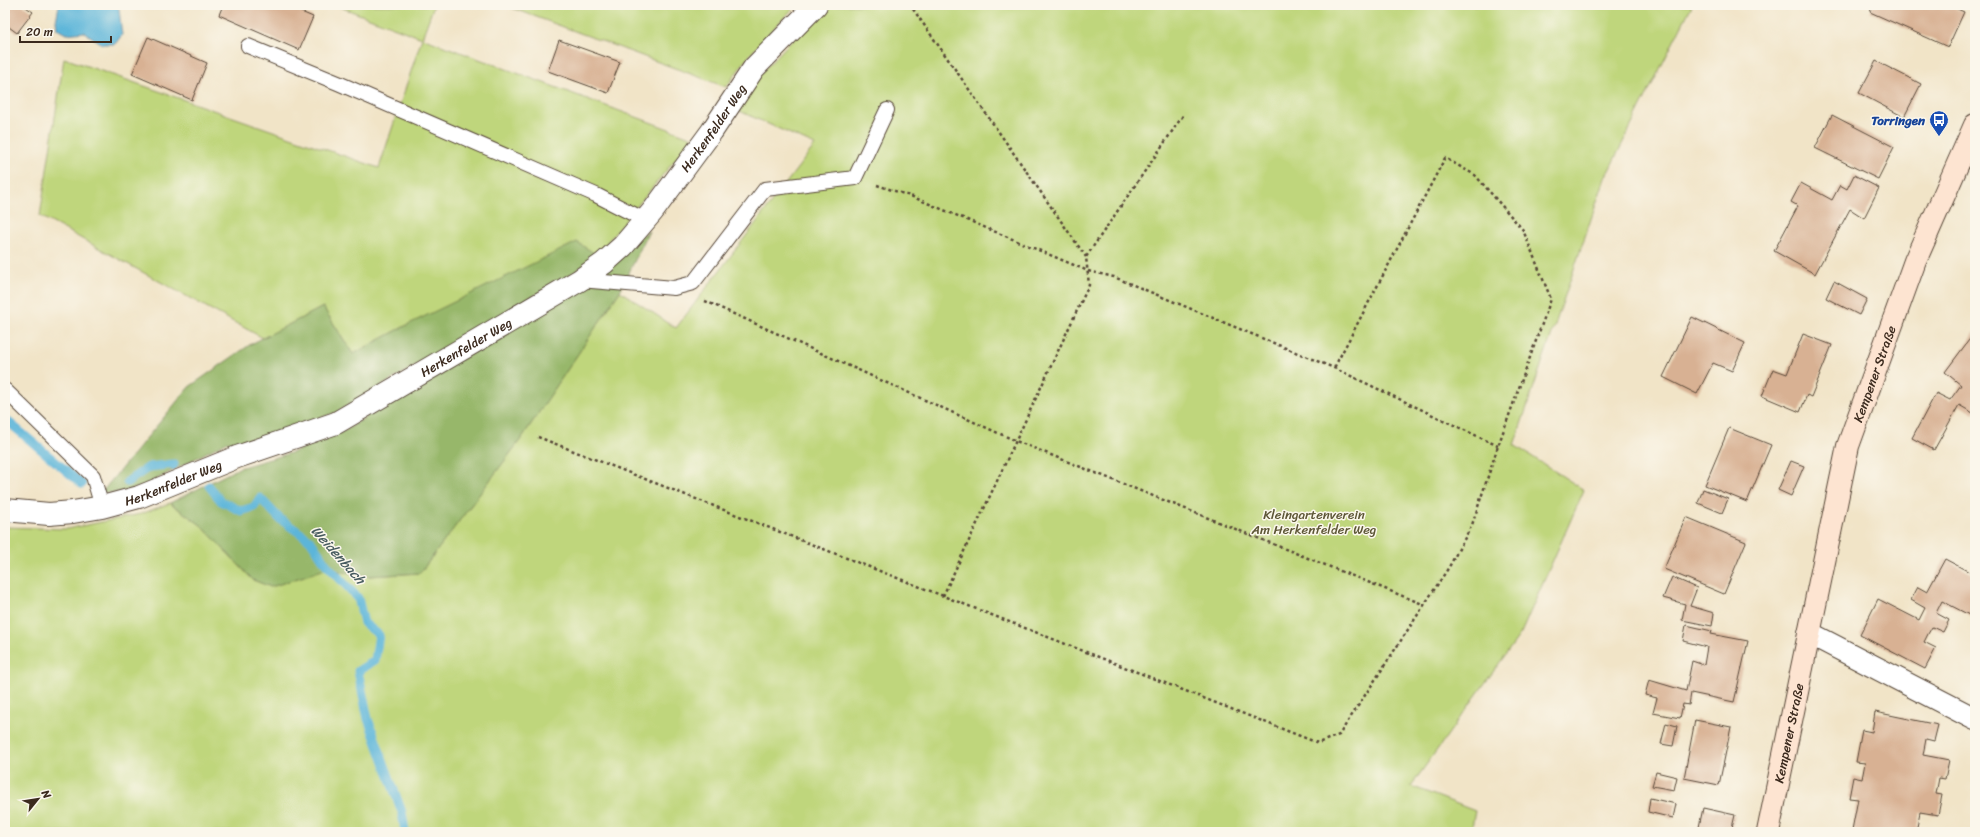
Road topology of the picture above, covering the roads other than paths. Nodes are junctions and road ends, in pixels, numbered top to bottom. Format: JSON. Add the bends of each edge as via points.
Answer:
{"nodes":[{"id":1,"x":816,"y":5,"type":"edge"},
{"id":2,"x":248,"y":46,"type":"dead end"},
{"id":3,"x":887,"y":110,"type":"dead end"},
{"id":4,"x":1975,"y":125,"type":"edge"},
{"id":5,"x":645,"y":220,"type":"junction"},
{"id":6,"x":580,"y":280,"type":"junction"},
{"id":7,"x":5,"y":390,"type":"edge"},
{"id":8,"x":102,"y":507,"type":"junction"},
{"id":9,"x":5,"y":510,"type":"edge"},
{"id":10,"x":1809,"y":633,"type":"junction"},
{"id":11,"x":1975,"y":718,"type":"edge"},
{"id":12,"x":1768,"y":832,"type":"edge"}],
"edges":[{"from":1,"to":5,"type":"street","name":"Herkenfelder Weg","via":[[754,68],[712,131]]},
{"from":2,"to":5,"type":"lane","via":[[596,195]]},
{"from":3,"to":6,"type":"lane","via":[[855,178],[765,189],[693,283],[674,288]]},
{"from":4,"to":10,"type":"main road","name":"Kempener Straße","via":[[1915,261],[1848,446]]},
{"from":5,"to":6,"type":"street","name":"Herkenfelder Weg","via":[[623,246]]},
{"from":6,"to":8,"type":"street","name":"Herkenfelder Weg","via":[[336,423],[237,457],[139,497]]},
{"from":7,"to":8,"type":"lane","via":[[92,476]]},
{"from":8,"to":9,"type":"street","name":"Herkenfelder Weg","via":[[49,514]]},
{"from":10,"to":11,"type":"street"},
{"from":10,"to":12,"type":"main road","name":"Kempener Straße"}]}
